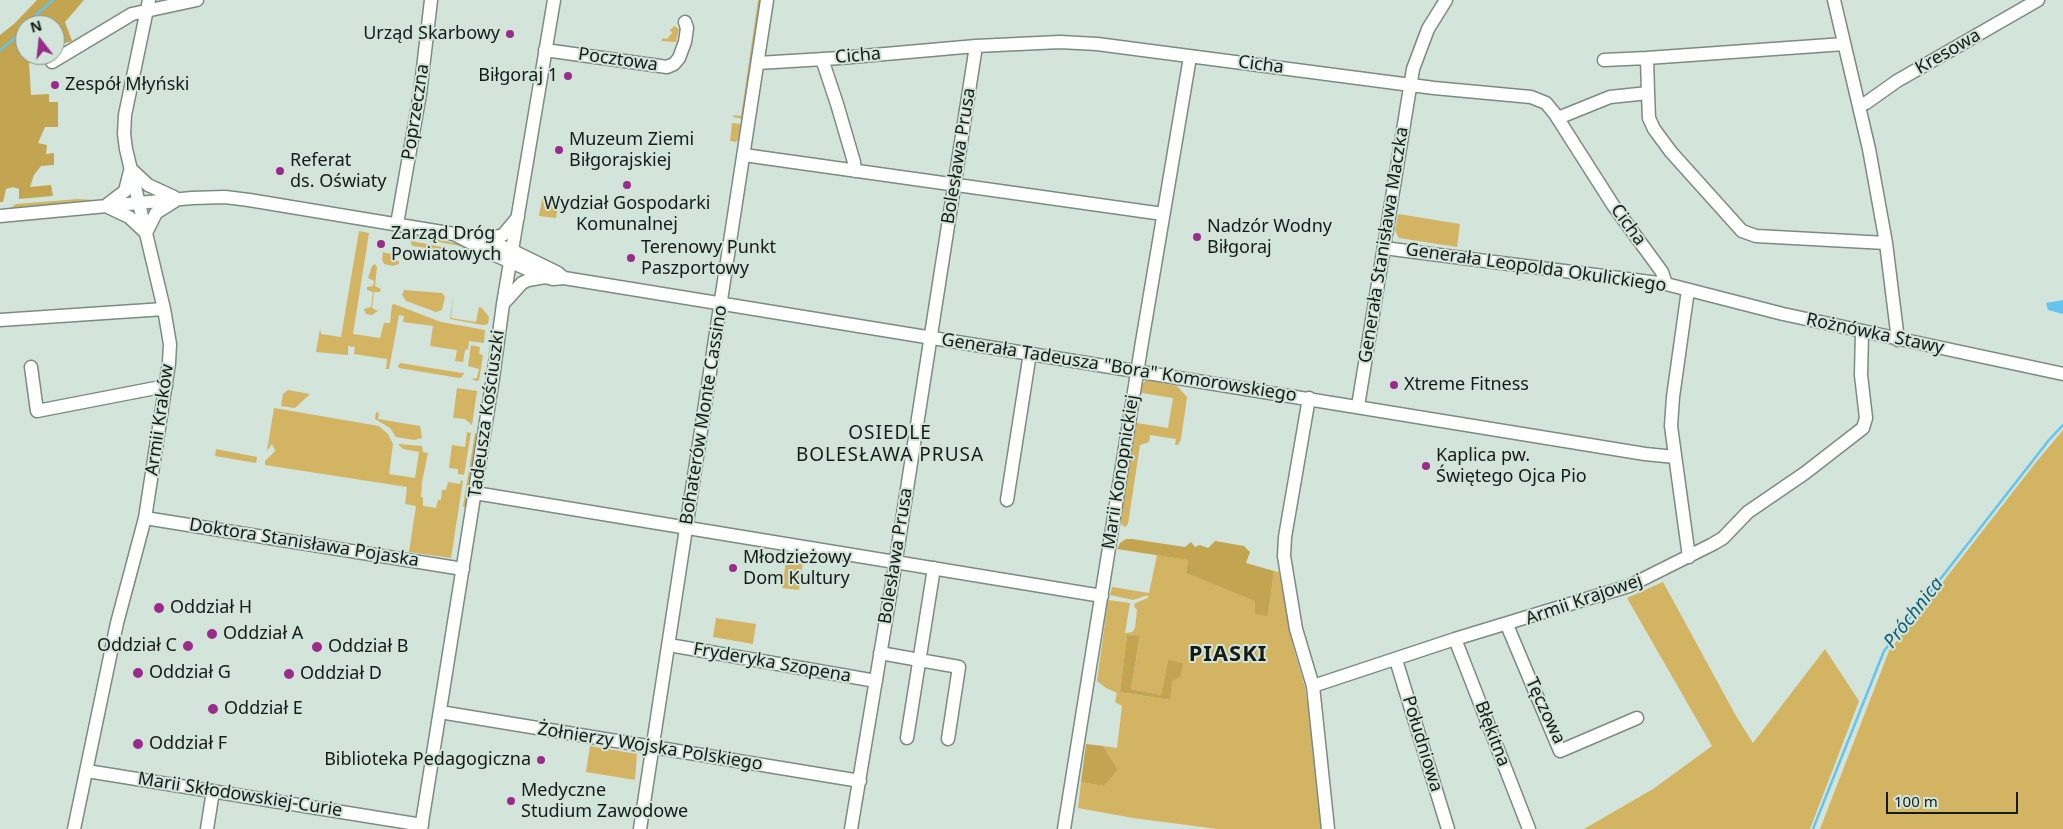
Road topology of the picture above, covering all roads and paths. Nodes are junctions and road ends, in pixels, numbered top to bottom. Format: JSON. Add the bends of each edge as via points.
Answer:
{"nodes":[{"id":1,"x":197,"y":0,"type":"edge"},
{"id":2,"x":431,"y":0,"type":"edge"},
{"id":3,"x":554,"y":0,"type":"edge"},
{"id":4,"x":767,"y":0,"type":"edge"},
{"id":5,"x":1446,"y":0,"type":"edge"},
{"id":6,"x":1834,"y":0,"type":"edge"},
{"id":7,"x":2038,"y":0,"type":"edge"},
{"id":8,"x":148,"y":5,"type":"edge"},
{"id":9,"x":1844,"y":44,"type":"junction"},
{"id":10,"x":976,"y":46,"type":"junction"},
{"id":11,"x":681,"y":49,"type":"dead end"},
{"id":12,"x":546,"y":50,"type":"junction"},
{"id":13,"x":65,"y":54,"type":"edge"},
{"id":14,"x":1190,"y":56,"type":"junction"},
{"id":15,"x":1647,"y":58,"type":"junction"},
{"id":16,"x":822,"y":59,"type":"junction"},
{"id":17,"x":1604,"y":60,"type":"dead end"},
{"id":18,"x":758,"y":63,"type":"junction"},
{"id":19,"x":1410,"y":84,"type":"junction"},
{"id":20,"x":1648,"y":93,"type":"junction"},
{"id":21,"x":1859,"y":105,"type":"junction"},
{"id":22,"x":1558,"y":118,"type":"junction"},
{"id":23,"x":744,"y":155,"type":"junction"},
{"id":24,"x":130,"y":168,"type":"junction"},
{"id":25,"x":855,"y":171,"type":"junction"},
{"id":26,"x":954,"y":186,"type":"junction"},
{"id":27,"x":182,"y":199,"type":"junction"},
{"id":28,"x":139,"y":203,"type":"junction"},
{"id":29,"x":106,"y":206,"type":"junction"},
{"id":30,"x":1163,"y":214,"type":"junction"},
{"id":31,"x":519,"y":215,"type":"junction"},
{"id":32,"x":5,"y":216,"type":"edge"},
{"id":33,"x":397,"y":224,"type":"junction"},
{"id":34,"x":146,"y":233,"type":"junction"},
{"id":35,"x":454,"y":234,"type":"junction"},
{"id":36,"x":487,"y":239,"type":"junction"},
{"id":37,"x":1886,"y":243,"type":"junction"},
{"id":38,"x":1384,"y":248,"type":"junction"},
{"id":39,"x":511,"y":256,"type":"junction"},
{"id":40,"x":545,"y":277,"type":"junction"},
{"id":41,"x":564,"y":278,"type":"junction"},
{"id":42,"x":1666,"y":284,"type":"junction"},
{"id":43,"x":1688,"y":290,"type":"junction"},
{"id":44,"x":503,"y":304,"type":"junction"},
{"id":45,"x":721,"y":304,"type":"junction"},
{"id":46,"x":164,"y":309,"type":"junction"},
{"id":47,"x":0,"y":320,"type":"edge"},
{"id":48,"x":1862,"y":332,"type":"junction"},
{"id":49,"x":931,"y":338,"type":"junction"},
{"id":50,"x":1898,"y":340,"type":"junction"},
{"id":51,"x":1030,"y":353,"type":"junction"},
{"id":52,"x":31,"y":366,"type":"dead end"},
{"id":53,"x":1137,"y":370,"type":"junction"},
{"id":54,"x":2063,"y":374,"type":"edge"},
{"id":55,"x":166,"y":386,"type":"junction"},
{"id":56,"x":1310,"y":398,"type":"junction"},
{"id":57,"x":1358,"y":406,"type":"junction"},
{"id":58,"x":1675,"y":456,"type":"junction"},
{"id":59,"x":475,"y":493,"type":"junction"},
{"id":60,"x":1007,"y":500,"type":"dead end"},
{"id":61,"x":145,"y":518,"type":"junction"},
{"id":62,"x":687,"y":527,"type":"junction"},
{"id":63,"x":1689,"y":557,"type":"junction"},
{"id":64,"x":896,"y":562,"type":"junction"},
{"id":65,"x":934,"y":568,"type":"junction"},
{"id":66,"x":463,"y":569,"type":"junction"},
{"id":67,"x":1102,"y":596,"type":"junction"},
{"id":68,"x":1507,"y":625,"type":"junction"},
{"id":69,"x":883,"y":638,"type":"junction"},
{"id":70,"x":1455,"y":640,"type":"junction"},
{"id":71,"x":669,"y":645,"type":"junction"},
{"id":72,"x":880,"y":653,"type":"junction"},
{"id":73,"x":896,"y":656,"type":"junction"},
{"id":74,"x":920,"y":660,"type":"junction"},
{"id":75,"x":1396,"y":660,"type":"junction"},
{"id":76,"x":876,"y":680,"type":"junction"},
{"id":77,"x":1312,"y":686,"type":"junction"},
{"id":78,"x":440,"y":712,"type":"junction"},
{"id":79,"x":1637,"y":718,"type":"dead end"},
{"id":80,"x":907,"y":738,"type":"dead end"},
{"id":81,"x":948,"y":739,"type":"dead end"},
{"id":82,"x":653,"y":747,"type":"junction"},
{"id":83,"x":87,"y":771,"type":"junction"},
{"id":84,"x":860,"y":781,"type":"junction"},
{"id":85,"x":213,"y":791,"type":"junction"},
{"id":86,"x":422,"y":827,"type":"edge"},
{"id":87,"x":74,"y":829,"type":"edge"},
{"id":88,"x":207,"y":829,"type":"edge"},
{"id":89,"x":640,"y":829,"type":"edge"},
{"id":90,"x":852,"y":829,"type":"edge"},
{"id":91,"x":1064,"y":829,"type":"edge"},
{"id":92,"x":1328,"y":829,"type":"edge"},
{"id":93,"x":1448,"y":829,"type":"edge"},
{"id":94,"x":1529,"y":829,"type":"edge"}],
"edges":[{"from":1,"to":8,"type":"street","via":[[161,9]]},
{"from":2,"to":33,"type":"street","name":"Poprzeczna","via":[[420,94]]},
{"from":3,"to":12,"type":"street","name":"Tadeusza Kościuszki"},
{"from":4,"to":18,"type":"street","name":"Bohaterów Monte Cassino"},
{"from":5,"to":19,"type":"street","name":"Generała Stanisława Maczka","via":[[1420,45]]},
{"from":6,"to":9,"type":"street"},
{"from":7,"to":21,"type":"street","name":"Kresowa","via":[[1897,81],[1866,104]]},
{"from":8,"to":13,"type":"street"},
{"from":8,"to":24,"type":"street","name":"Armii Kraków","via":[[125,115],[124,134]]},
{"from":9,"to":15,"type":"street"},
{"from":9,"to":21,"type":"street"},
{"from":10,"to":14,"type":"street","name":"Cicha","via":[[1060,42]]},
{"from":10,"to":16,"type":"street","name":"Cicha"},
{"from":10,"to":26,"type":"street","name":"Bolesława Prusa"},
{"from":11,"to":12,"type":"street","name":"Pocztowa","via":[[676,62],[662,68]]},
{"from":12,"to":31,"type":"street","name":"Tadeusza Kościuszki"},
{"from":14,"to":19,"type":"street","name":"Cicha"},
{"from":14,"to":30,"type":"street","name":"Marii Konopnickiej"},
{"from":15,"to":17,"type":"street"},
{"from":15,"to":20,"type":"street"},
{"from":16,"to":18,"type":"street","name":"Cicha"},
{"from":16,"to":25,"type":"street"},
{"from":18,"to":23,"type":"street","name":"Bohaterów Monte Cassino"},
{"from":19,"to":22,"type":"street","name":"Cicha","via":[[1531,97],[1546,104]]},
{"from":19,"to":38,"type":"street","name":"Generała Stanisława Maczka"},
{"from":20,"to":22,"type":"street","via":[[1610,97]]},
{"from":20,"to":37,"type":"street","via":[[1649,118],[1654,129],[1742,231],[1756,236]]},
{"from":21,"to":37,"type":"street"},
{"from":22,"to":42,"type":"street","name":"Cicha","via":[[1662,272]]},
{"from":23,"to":25,"type":"street"},
{"from":23,"to":45,"type":"street","name":"Bohaterów Monte Cassino"},
{"from":24,"to":27,"type":"street","via":[[153,188]]},
{"from":24,"to":28,"type":"street","name":"Armii Kraków"},
{"from":24,"to":29,"type":"street","via":[[125,191]]},
{"from":25,"to":26,"type":"street"},
{"from":26,"to":30,"type":"street"},
{"from":26,"to":49,"type":"street","name":"Bolesława Prusa"},
{"from":27,"to":28,"type":"street"},
{"from":27,"to":33,"type":"street","via":[[216,197],[248,200]]},
{"from":27,"to":34,"type":"street","via":[[158,211]]},
{"from":28,"to":29,"type":"street"},
{"from":28,"to":34,"type":"street","name":"Armii Kraków"},
{"from":29,"to":32,"type":"street"},
{"from":29,"to":34,"type":"street","via":[[129,217]]},
{"from":30,"to":53,"type":"street","name":"Marii Konopnickiej"},
{"from":31,"to":36,"type":"street","via":[[503,235]]},
{"from":31,"to":39,"type":"street","name":"Tadeusza Kościuszki"},
{"from":33,"to":35,"type":"street"},
{"from":34,"to":46,"type":"street","name":"Armii Kraków"},
{"from":35,"to":36,"type":"street"},
{"from":35,"to":39,"type":"street"},
{"from":36,"to":39,"type":"street"},
{"from":37,"to":50,"type":"street"},
{"from":38,"to":42,"type":"street","name":"Generała Leopolda Okulickiego"},
{"from":38,"to":57,"type":"street","name":"Generała Stanisława Maczka"},
{"from":39,"to":40,"type":"street","name":"Generała Tadeusza \"Bora\" Komorowskiego"},
{"from":39,"to":41,"type":"street","name":"Generała Tadeusza \"Bora\" Komorowskiego"},
{"from":39,"to":44,"type":"street","name":"Tadeusza Kościuszki"},
{"from":40,"to":41,"type":"street","name":"Generała Tadeusza \"Bora\" Komorowskiego"},
{"from":40,"to":44,"type":"street","via":[[522,283]]},
{"from":41,"to":45,"type":"street","name":"Generała Tadeusza \"Bora\" Komorowskiego"},
{"from":42,"to":43,"type":"street","name":"Generała Leopolda Okulickiego"},
{"from":43,"to":48,"type":"street","name":"Rożnówka Stawy"},
{"from":43,"to":58,"type":"street","via":[[1671,412]]},
{"from":44,"to":59,"type":"street","name":"Tadeusza Kościuszki"},
{"from":45,"to":49,"type":"street","name":"Generała Tadeusza \"Bora\" Komorowskiego"},
{"from":45,"to":62,"type":"street","name":"Bohaterów Monte Cassino"},
{"from":46,"to":47,"type":"street"},
{"from":46,"to":55,"type":"street","name":"Armii Kraków","via":[[170,344]]},
{"from":48,"to":50,"type":"street","name":"Rożnówka Stawy"},
{"from":48,"to":63,"type":"street","name":"Armii Krajowej","via":[[1861,375],[1866,418],[1863,428],[1748,512],[1723,538]]},
{"from":49,"to":51,"type":"street","name":"Generała Tadeusza \"Bora\" Komorowskiego"},
{"from":49,"to":64,"type":"street","name":"Bolesława Prusa"},
{"from":50,"to":54,"type":"street","name":"Rożnówka Stawy"},
{"from":51,"to":53,"type":"street","name":"Generała Tadeusza \"Bora\" Komorowskiego"},
{"from":51,"to":60,"type":"street"},
{"from":52,"to":55,"type":"street","via":[[37,411]]},
{"from":53,"to":56,"type":"street","name":"Generała Tadeusza \"Bora\" Komorowskiego"},
{"from":53,"to":67,"type":"street","name":"Marii Konopnickiej"},
{"from":55,"to":61,"type":"street","name":"Armii Kraków"},
{"from":56,"to":57,"type":"street","name":"Generała Tadeusza \"Bora\" Komorowskiego"},
{"from":56,"to":77,"type":"street","via":[[1284,556],[1298,636]]},
{"from":57,"to":58,"type":"street","name":"Generała Tadeusza \"Bora\" Komorowskiego","via":[[1645,454]]},
{"from":58,"to":63,"type":"street"},
{"from":59,"to":62,"type":"street"},
{"from":59,"to":66,"type":"street","name":"Tadeusza Kościuszki"},
{"from":61,"to":66,"type":"street","name":"Doktora Stanisława Pojaska"},
{"from":61,"to":83,"type":"street","name":"Armii Kraków","via":[[117,623]]},
{"from":62,"to":64,"type":"street"},
{"from":62,"to":71,"type":"street","name":"Bohaterów Monte Cassino"},
{"from":63,"to":68,"type":"street","name":"Armii Krajowej","via":[[1629,586]]},
{"from":64,"to":65,"type":"street"},
{"from":64,"to":69,"type":"street","name":"Bolesława Prusa"},
{"from":65,"to":67,"type":"street"},
{"from":65,"to":74,"type":"street"},
{"from":66,"to":78,"type":"street","name":"Tadeusza Kościuszki"},
{"from":67,"to":91,"type":"street","name":"Marii Konopnickiej"},
{"from":68,"to":70,"type":"street","name":"Armii Krajowej"},
{"from":68,"to":79,"type":"street","name":"Tęczowa","via":[[1560,751]]},
{"from":69,"to":72,"type":"street","name":"Bolesława Prusa"},
{"from":69,"to":73,"type":"street"},
{"from":70,"to":75,"type":"street","name":"Armii Krajowej"},
{"from":70,"to":94,"type":"street","name":"Błękitna"},
{"from":71,"to":76,"type":"street","name":"Fryderyka Szopena"},
{"from":71,"to":82,"type":"street","name":"Bohaterów Monte Cassino"},
{"from":72,"to":73,"type":"street"},
{"from":72,"to":76,"type":"street","name":"Bolesława Prusa"},
{"from":73,"to":74,"type":"street"},
{"from":74,"to":80,"type":"street"},
{"from":74,"to":81,"type":"street","via":[[959,667]]},
{"from":75,"to":77,"type":"street","name":"Armii Krajowej"},
{"from":75,"to":93,"type":"street","name":"Południowa"},
{"from":76,"to":84,"type":"street","name":"Bolesława Prusa"},
{"from":77,"to":92,"type":"street"},
{"from":78,"to":82,"type":"street","name":"Żołnierzy Wojska Polskiego"},
{"from":78,"to":86,"type":"street","name":"Tadeusza Kościuszki"},
{"from":82,"to":84,"type":"street","name":"Żołnierzy Wojska Polskiego"},
{"from":82,"to":89,"type":"street","name":"Bohaterów Monte Cassino"},
{"from":83,"to":85,"type":"street","name":"Marii Skłodowskiej-Curie"},
{"from":83,"to":87,"type":"street","name":"Armii Kraków"},
{"from":84,"to":90,"type":"street","name":"Bolesława Prusa"},
{"from":85,"to":86,"type":"street","name":"Marii Skłodowskiej-Curie"},
{"from":85,"to":88,"type":"street"}]}
